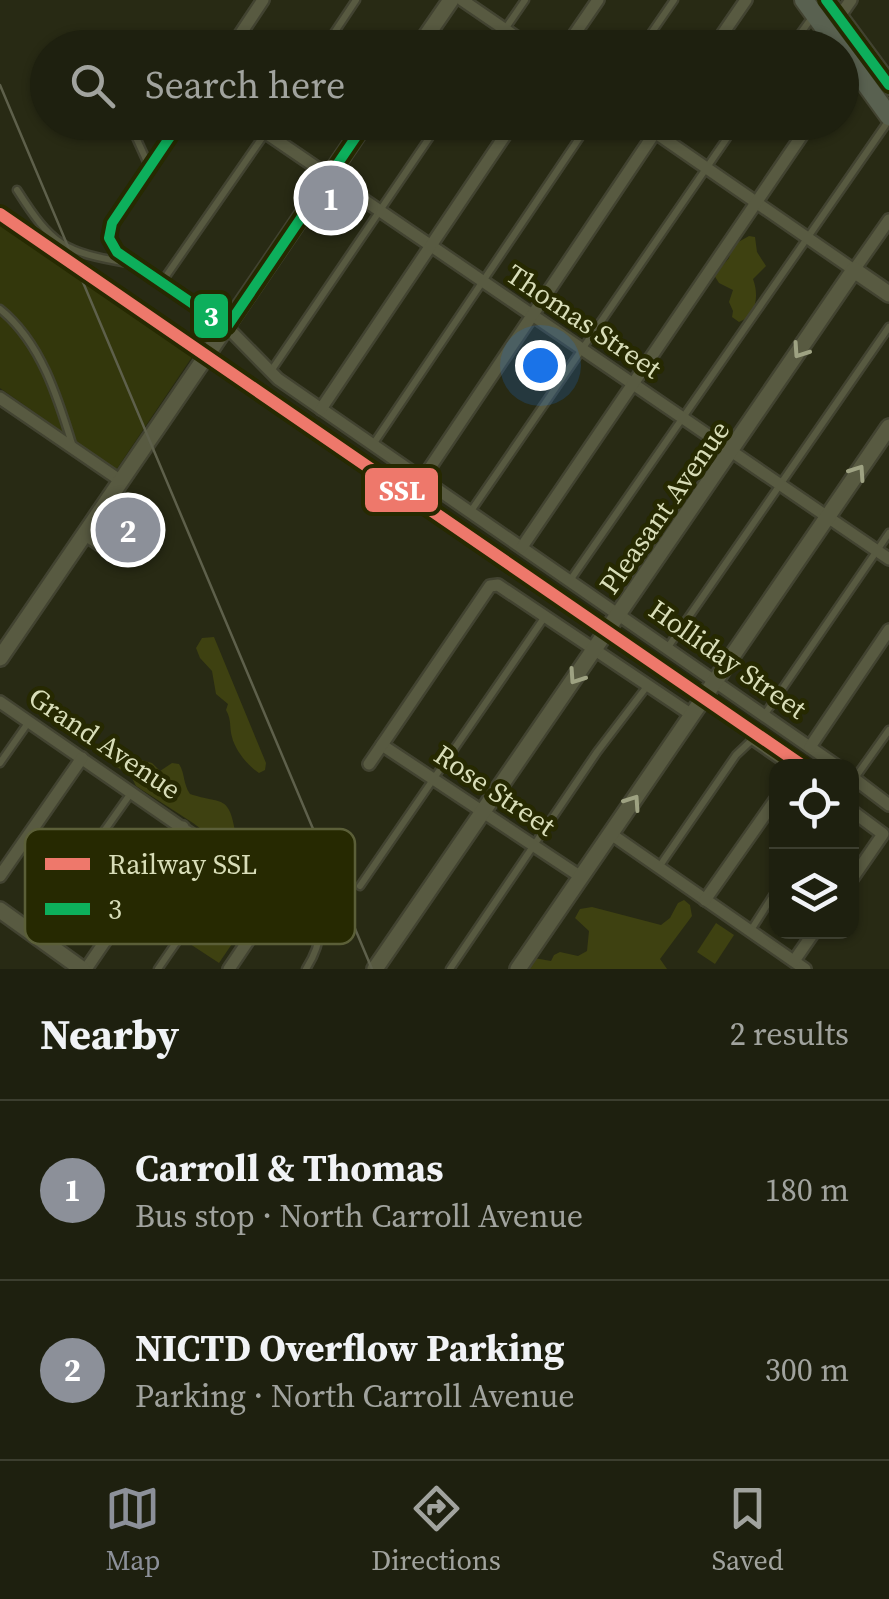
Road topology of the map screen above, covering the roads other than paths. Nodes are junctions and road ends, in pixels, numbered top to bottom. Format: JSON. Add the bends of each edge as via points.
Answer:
{"nodes":[{"id":1,"x":262,"y":0,"type":"edge"},
{"id":2,"x":356,"y":0,"type":"edge"},
{"id":3,"x":451,"y":0,"type":"edge"},
{"id":4,"x":462,"y":0,"type":"edge"},
{"id":5,"x":525,"y":0,"type":"edge"},
{"id":6,"x":598,"y":0,"type":"edge"},
{"id":7,"x":674,"y":0,"type":"edge"},
{"id":8,"x":746,"y":0,"type":"edge"},
{"id":9,"x":851,"y":0,"type":"edge"},
{"id":10,"x":822,"y":12,"type":"edge"},
{"id":11,"x":505,"y":29,"type":"joint"},
{"id":12,"x":242,"y":30,"type":"edge"},
{"id":13,"x":336,"y":30,"type":"edge"},
{"id":14,"x":430,"y":30,"type":"edge"},
{"id":15,"x":577,"y":30,"type":"edge"},
{"id":16,"x":654,"y":30,"type":"edge"},
{"id":17,"x":725,"y":30,"type":"edge"},
{"id":18,"x":840,"y":30,"type":"edge"},
{"id":19,"x":859,"y":49,"type":"edge"},
{"id":20,"x":887,"y":77,"type":"edge"},
{"id":21,"x":859,"y":80,"type":"edge"},
{"id":22,"x":889,"y":118,"type":"edge"},
{"id":23,"x":137,"y":140,"type":"edge"},
{"id":24,"x":167,"y":140,"type":"edge"},
{"id":25,"x":262,"y":140,"type":"edge"},
{"id":26,"x":284,"y":140,"type":"edge"},
{"id":27,"x":354,"y":140,"type":"edge"},
{"id":28,"x":427,"y":140,"type":"edge"},
{"id":29,"x":502,"y":140,"type":"edge"},
{"id":30,"x":578,"y":140,"type":"edge"},
{"id":31,"x":651,"y":140,"type":"edge"},
{"id":32,"x":673,"y":140,"type":"edge"},
{"id":33,"x":725,"y":140,"type":"edge"},
{"id":34,"x":799,"y":140,"type":"edge"},
{"id":35,"x":149,"y":168,"type":"junction"},
{"id":36,"x":706,"y":168,"type":"junction"},
{"id":37,"x":328,"y":177,"type":"junction"},
{"id":38,"x":17,"y":190,"type":"dead end"},
{"id":39,"x":756,"y":202,"type":"junction"},
{"id":40,"x":378,"y":211,"type":"junction"},
{"id":41,"x":889,"y":220,"type":"edge"},
{"id":42,"x":806,"y":237,"type":"junction"},
{"id":43,"x":431,"y":247,"type":"junction"},
{"id":44,"x":134,"y":264,"type":"junction"},
{"id":45,"x":854,"y":270,"type":"junction"},
{"id":46,"x":162,"y":282,"type":"junction"},
{"id":47,"x":482,"y":282,"type":"junction"},
{"id":48,"x":889,"y":294,"type":"edge"},
{"id":49,"x":0,"y":309,"type":"edge"},
{"id":50,"x":533,"y":316,"type":"junction"},
{"id":51,"x":227,"y":327,"type":"junction"},
{"id":52,"x":889,"y":327,"type":"edge"},
{"id":53,"x":583,"y":350,"type":"junction"},
{"id":54,"x":270,"y":372,"type":"junction"},
{"id":55,"x":633,"y":384,"type":"junction"},
{"id":56,"x":0,"y":398,"type":"edge"},
{"id":57,"x":321,"y":409,"type":"junction"},
{"id":58,"x":683,"y":418,"type":"junction"},
{"id":59,"x":889,"y":427,"type":"edge"},
{"id":60,"x":374,"y":444,"type":"junction"},
{"id":61,"x":73,"y":448,"type":"junction"},
{"id":62,"x":732,"y":452,"type":"junction"},
{"id":63,"x":422,"y":478,"type":"junction"},
{"id":64,"x":122,"y":481,"type":"junction"},
{"id":65,"x":781,"y":485,"type":"junction"},
{"id":66,"x":108,"y":500,"type":"junction"},
{"id":67,"x":471,"y":512,"type":"junction"},
{"id":68,"x":827,"y":517,"type":"junction"},
{"id":69,"x":889,"y":533,"type":"edge"},
{"id":70,"x":84,"y":536,"type":"junction"},
{"id":71,"x":522,"y":547,"type":"junction"},
{"id":72,"x":876,"y":551,"type":"junction"},
{"id":73,"x":889,"y":559,"type":"edge"},
{"id":74,"x":571,"y":579,"type":"junction"},
{"id":75,"x":547,"y":614,"type":"junction"},
{"id":76,"x":620,"y":614,"type":"junction"},
{"id":77,"x":889,"y":630,"type":"edge"},
{"id":78,"x":668,"y":647,"type":"junction"},
{"id":79,"x":596,"y":648,"type":"junction"},
{"id":80,"x":0,"y":658,"type":"edge"},
{"id":81,"x":716,"y":680,"type":"junction"},
{"id":82,"x":648,"y":685,"type":"junction"},
{"id":83,"x":0,"y":702,"type":"edge"},
{"id":84,"x":765,"y":714,"type":"junction"},
{"id":85,"x":692,"y":715,"type":"junction"},
{"id":86,"x":29,"y":722,"type":"junction"},
{"id":87,"x":889,"y":730,"type":"edge"},
{"id":88,"x":753,"y":739,"type":"joint"},
{"id":89,"x":382,"y":745,"type":"junction"},
{"id":90,"x":810,"y":746,"type":"junction"},
{"id":91,"x":82,"y":758,"type":"junction"},
{"id":92,"x":782,"y":759,"type":"edge"},
{"id":93,"x":828,"y":759,"type":"edge"},
{"id":94,"x":0,"y":764,"type":"edge"},
{"id":95,"x":369,"y":764,"type":"dead end"},
{"id":96,"x":859,"y":770,"type":"edge"},
{"id":97,"x":434,"y":780,"type":"junction"},
{"id":98,"x":859,"y":782,"type":"edge"},
{"id":99,"x":132,"y":792,"type":"junction"},
{"id":100,"x":889,"y":805,"type":"edge"},
{"id":101,"x":769,"y":810,"type":"edge"},
{"id":102,"x":483,"y":813,"type":"junction"},
{"id":103,"x":859,"y":816,"type":"edge"},
{"id":104,"x":182,"y":827,"type":"joint"},
{"id":105,"x":33,"y":829,"type":"edge"},
{"id":106,"x":106,"y":829,"type":"edge"},
{"id":107,"x":185,"y":829,"type":"edge"},
{"id":108,"x":611,"y":834,"type":"junction"},
{"id":109,"x":25,"y":840,"type":"edge"},
{"id":110,"x":532,"y":846,"type":"junction"},
{"id":111,"x":659,"y":868,"type":"junction"},
{"id":112,"x":859,"y":868,"type":"edge"},
{"id":113,"x":0,"y":876,"type":"edge"},
{"id":114,"x":581,"y":877,"type":"junction"},
{"id":115,"x":360,"y":886,"type":"dead end"},
{"id":116,"x":705,"y":900,"type":"junction"},
{"id":117,"x":769,"y":902,"type":"edge"},
{"id":118,"x":0,"y":910,"type":"edge"},
{"id":119,"x":25,"y":928,"type":"edge"},
{"id":120,"x":750,"y":931,"type":"junction"},
{"id":121,"x":811,"y":939,"type":"edge"},
{"id":122,"x":48,"y":944,"type":"edge"},
{"id":123,"x":101,"y":944,"type":"edge"},
{"id":124,"x":175,"y":944,"type":"edge"},
{"id":125,"x":246,"y":944,"type":"edge"},
{"id":126,"x":319,"y":944,"type":"edge"},
{"id":127,"x":379,"y":963,"type":"edge"},
{"id":128,"x":799,"y":965,"type":"edge"},
{"id":129,"x":84,"y":969,"type":"edge"},
{"id":130,"x":158,"y":969,"type":"edge"},
{"id":131,"x":229,"y":969,"type":"edge"},
{"id":132,"x":306,"y":969,"type":"edge"},
{"id":133,"x":398,"y":969,"type":"edge"},
{"id":134,"x":450,"y":969,"type":"edge"},
{"id":135,"x":518,"y":969,"type":"edge"}],
"edges":[{"from":1,"to":12,"type":"street"},
{"from":2,"to":13,"type":"lane"},
{"from":3,"to":14,"type":"street"},
{"from":4,"to":11,"type":"street"},
{"from":5,"to":11,"type":"lane"},
{"from":6,"to":15,"type":"street"},
{"from":7,"to":16,"type":"lane"},
{"from":8,"to":17,"type":"street"},
{"from":9,"to":10,"type":"street"},
{"from":10,"to":18,"type":"main road"},
{"from":19,"to":20,"type":"main road"},
{"from":21,"to":22,"type":"main road"},
{"from":22,"to":42,"type":"lane"},
{"from":23,"to":35,"type":"lane"},
{"from":24,"to":35,"type":"street"},
{"from":25,"to":46,"type":"lane"},
{"from":26,"to":37,"type":"street","name":"Thomas Street"},
{"from":27,"to":37,"type":"street"},
{"from":28,"to":40,"type":"lane"},
{"from":29,"to":43,"type":"street"},
{"from":30,"to":47,"type":"lane"},
{"from":31,"to":50,"type":"street"},
{"from":32,"to":36,"type":"street"},
{"from":33,"to":36,"type":"lane"},
{"from":34,"to":39,"type":"street"},
{"from":35,"to":44,"type":"street","name":"Holliday Street","via":[[108,238]]},
{"from":36,"to":39,"type":"street"},
{"from":36,"to":53,"type":"lane"},
{"from":37,"to":40,"type":"street","name":"Thomas Street"},
{"from":37,"to":51,"type":"street"},
{"from":38,"to":44,"type":"lane","via":[[41,229],[69,249]]},
{"from":39,"to":42,"type":"street"},
{"from":39,"to":55,"type":"street"},
{"from":40,"to":43,"type":"street","name":"Thomas Street"},
{"from":40,"to":54,"type":"lane"},
{"from":41,"to":45,"type":"street","name":"Pleasant Avenue"},
{"from":42,"to":45,"type":"street"},
{"from":42,"to":58,"type":"lane"},
{"from":43,"to":47,"type":"street","name":"Thomas Street"},
{"from":43,"to":57,"type":"street"},
{"from":44,"to":46,"type":"street","name":"Holliday Street"},
{"from":45,"to":48,"type":"street"},
{"from":45,"to":62,"type":"street","name":"Pleasant Avenue","one_way":true},
{"from":46,"to":51,"type":"street","name":"Holliday Street"},
{"from":47,"to":50,"type":"street","name":"Thomas Street"},
{"from":47,"to":60,"type":"lane"},
{"from":49,"to":61,"type":"lane","via":[[15,321],[54,385]]},
{"from":50,"to":53,"type":"street","name":"Thomas Street"},
{"from":50,"to":63,"type":"street"},
{"from":51,"to":54,"type":"street","name":"Holliday Street"},
{"from":51,"to":64,"type":"street"},
{"from":52,"to":65,"type":"lane"},
{"from":53,"to":55,"type":"street","name":"Thomas Street"},
{"from":53,"to":67,"type":"lane"},
{"from":54,"to":57,"type":"street","name":"Holliday Street"},
{"from":55,"to":58,"type":"street","name":"Thomas Street"},
{"from":55,"to":71,"type":"street"},
{"from":56,"to":61,"type":"street"},
{"from":57,"to":60,"type":"street","name":"Holliday Street"},
{"from":58,"to":62,"type":"street","name":"Thomas Street"},
{"from":58,"to":74,"type":"lane"},
{"from":68,"to":59,"type":"street","one_way":true},
{"from":60,"to":63,"type":"street","name":"Holliday Street"},
{"from":61,"to":64,"type":"street"},
{"from":62,"to":65,"type":"street","name":"Thomas Street"},
{"from":62,"to":76,"type":"street","name":"Pleasant Avenue"},
{"from":63,"to":67,"type":"street","name":"Holliday Street"},
{"from":64,"to":66,"type":"street"},
{"from":65,"to":68,"type":"street","name":"Thomas Street"},
{"from":65,"to":78,"type":"lane"},
{"from":66,"to":70,"type":"street"},
{"from":66,"to":70,"type":"lane","via":[[124,527],[106,552]]},
{"from":67,"to":71,"type":"street","name":"Holliday Street"},
{"from":68,"to":72,"type":"street","name":"Thomas Street"},
{"from":68,"to":81,"type":"street"},
{"from":69,"to":72,"type":"lane"},
{"from":70,"to":80,"type":"street"},
{"from":71,"to":74,"type":"street","name":"Holliday Street"},
{"from":72,"to":73,"type":"street","name":"Thomas Street"},
{"from":72,"to":84,"type":"lane"},
{"from":74,"to":76,"type":"street","name":"Holliday Street"},
{"from":75,"to":79,"type":"street"},
{"from":75,"to":89,"type":"street","via":[[506,587],[490,586]]},
{"from":75,"to":97,"type":"lane"},
{"from":76,"to":78,"type":"street","name":"Holliday Street"},
{"from":76,"to":79,"type":"street","name":"Pleasant Avenue"},
{"from":77,"to":90,"type":"street"},
{"from":78,"to":81,"type":"street","name":"Holliday Street"},
{"from":79,"to":82,"type":"street"},
{"from":79,"to":102,"type":"street","name":"Pleasant Avenue","one_way":true},
{"from":81,"to":84,"type":"street","name":"Holliday Street"},
{"from":81,"to":85,"type":"street"},
{"from":82,"to":85,"type":"street"},
{"from":82,"to":110,"type":"lane"},
{"from":83,"to":86,"type":"street","name":"Grand Avenue"},
{"from":84,"to":90,"type":"street","name":"Holliday Street"},
{"from":108,"to":85,"type":"street","one_way":true},
{"from":86,"to":91,"type":"street","name":"Grand Avenue"},
{"from":86,"to":94,"type":"lane"},
{"from":87,"to":96,"type":"lane"},
{"from":88,"to":92,"type":"street","name":"Holliday Street"},
{"from":88,"to":111,"type":"lane"},
{"from":89,"to":95,"type":"street"},
{"from":89,"to":97,"type":"street","name":"Rose Street"},
{"from":90,"to":93,"type":"street","name":"Holliday Street"},
{"from":91,"to":99,"type":"street","name":"Grand Avenue"},
{"from":91,"to":105,"type":"street"},
{"from":97,"to":102,"type":"street","name":"Rose Street"},
{"from":97,"to":115,"type":"lane"},
{"from":98,"to":100,"type":"street"},
{"from":99,"to":104,"type":"street","name":"Grand Avenue"},
{"from":99,"to":106,"type":"lane"},
{"from":101,"to":116,"type":"street"},
{"from":102,"to":110,"type":"street","name":"Rose Street"},
{"from":102,"to":127,"type":"street","name":"Pleasant Avenue"},
{"from":103,"to":112,"type":"street","via":[[882,834]]},
{"from":104,"to":107,"type":"street","name":"Grand Avenue"},
{"from":108,"to":111,"type":"street"},
{"from":108,"to":114,"type":"street"},
{"from":109,"to":113,"type":"street"},
{"from":110,"to":114,"type":"street","name":"Rose Street"},
{"from":110,"to":134,"type":"lane"},
{"from":111,"to":116,"type":"street"},
{"from":114,"to":135,"type":"street"},
{"from":116,"to":120,"type":"street"},
{"from":117,"to":120,"type":"lane"},
{"from":118,"to":119,"type":"street"},
{"from":120,"to":128,"type":"street"},
{"from":121,"to":128,"type":"street"},
{"from":122,"to":129,"type":"street"},
{"from":123,"to":129,"type":"street"},
{"from":124,"to":130,"type":"lane"},
{"from":125,"to":131,"type":"street"},
{"from":126,"to":132,"type":"lane"},
{"from":127,"to":133,"type":"street"}]}
